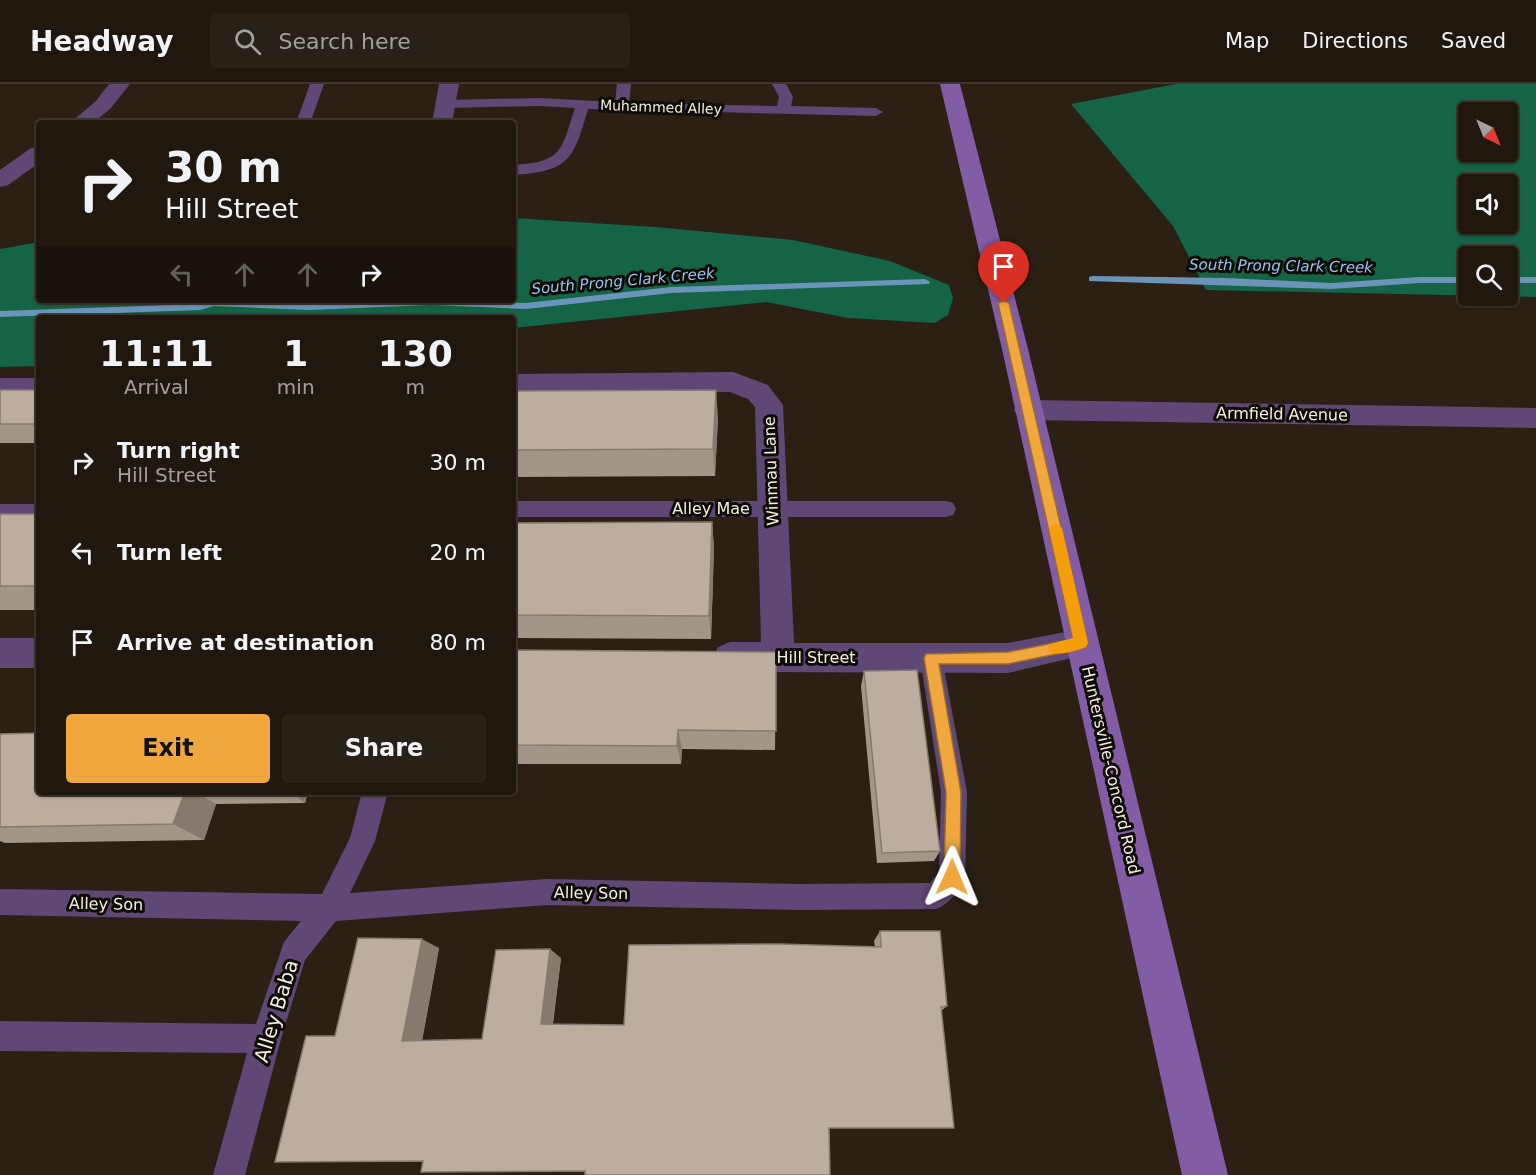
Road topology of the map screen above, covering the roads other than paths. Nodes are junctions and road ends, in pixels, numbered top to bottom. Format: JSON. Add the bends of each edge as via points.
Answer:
{"nodes":[{"id":1,"x":120,"y":84,"type":"edge"},
{"id":2,"x":317,"y":84,"type":"edge"},
{"id":3,"x":624,"y":84,"type":"edge"},
{"id":4,"x":778,"y":84,"type":"edge"},
{"id":5,"x":950,"y":84,"type":"edge"},
{"id":6,"x":446,"y":104,"type":"edge"},
{"id":7,"x":583,"y":104,"type":"junction"},
{"id":8,"x":622,"y":107,"type":"junction"},
{"id":9,"x":783,"y":110,"type":"junction"},
{"id":10,"x":876,"y":112,"type":"dead end"},
{"id":11,"x":84,"y":120,"type":"edge"},
{"id":12,"x":304,"y":120,"type":"edge"},
{"id":13,"x":36,"y":155,"type":"edge"},
{"id":14,"x":516,"y":170,"type":"edge"},
{"id":15,"x":5,"y":177,"type":"edge"},
{"id":16,"x":36,"y":179,"type":"edge"},
{"id":17,"x":0,"y":388,"type":"edge"},
{"id":18,"x":36,"y":388,"type":"edge"},
{"id":19,"x":516,"y":390,"type":"edge"},
{"id":20,"x":1028,"y":410,"type":"junction"},
{"id":21,"x":1536,"y":418,"type":"edge"},
{"id":22,"x":772,"y":508,"type":"junction"},
{"id":23,"x":516,"y":509,"type":"edge"},
{"id":24,"x":946,"y":509,"type":"dead end"},
{"id":25,"x":0,"y":512,"type":"edge"},
{"id":26,"x":36,"y":512,"type":"edge"},
{"id":27,"x":1081,"y":643,"type":"junction"},
{"id":28,"x":0,"y":653,"type":"edge"},
{"id":29,"x":36,"y":653,"type":"edge"},
{"id":30,"x":697,"y":657,"type":"edge"},
{"id":31,"x":778,"y":657,"type":"junction"},
{"id":32,"x":931,"y":658,"type":"junction"},
{"id":33,"x":374,"y":795,"type":"edge"},
{"id":34,"x":0,"y":902,"type":"edge"},
{"id":35,"x":328,"y":908,"type":"junction"},
{"id":36,"x":0,"y":1036,"type":"edge"},
{"id":37,"x":266,"y":1039,"type":"junction"},
{"id":38,"x":229,"y":1175,"type":"edge"},
{"id":39,"x":1205,"y":1175,"type":"edge"}],
"edges":[{"from":1,"to":11,"type":"street"},
{"from":2,"to":12,"type":"lane"},
{"from":3,"to":8,"type":"lane"},
{"from":4,"to":9,"type":"lane","via":[[786,97]]},
{"from":5,"to":20,"type":"main road","name":"Huntersville-Concord Road"},
{"from":6,"to":7,"type":"lane","name":"Muhammed Alley"},
{"from":7,"to":8,"type":"lane","name":"Muhammed Alley"},
{"from":7,"to":14,"type":"lane","via":[[570,146],[558,163],[540,169]]},
{"from":8,"to":9,"type":"lane","name":"Muhammed Alley"},
{"from":9,"to":10,"type":"lane","name":"Muhammed Alley"},
{"from":13,"to":15,"type":"street"},
{"from":15,"to":16,"type":"street"},
{"from":17,"to":18,"type":"street"},
{"from":19,"to":22,"type":"street","name":"Winmau Lane","via":[[733,382],[758,392],[769,405]]},
{"from":20,"to":21,"type":"street","name":"Armfield Avenue"},
{"from":20,"to":27,"type":"main road","name":"Huntersville-Concord Road"},
{"from":22,"to":23,"type":"lane","name":"Alley Mae"},
{"from":22,"to":24,"type":"lane","name":"Alley Mae"},
{"from":22,"to":31,"type":"street","name":"Winmau Lane"},
{"from":25,"to":26,"type":"lane"},
{"from":27,"to":32,"type":"street","name":"Hill Street","via":[[1008,658]]},
{"from":27,"to":39,"type":"main road","name":"Huntersville-Concord Road"},
{"from":28,"to":29,"type":"street"},
{"from":30,"to":31,"type":"street","name":"Hill Street"},
{"from":31,"to":32,"type":"street","name":"Hill Street"},
{"from":32,"to":35,"type":"lane","name":"Alley Son","via":[[954,792],[952,877],[936,896],[547,892]]},
{"from":33,"to":35,"type":"lane","name":"Alley Baba","via":[[362,841]]},
{"from":34,"to":35,"type":"lane","name":"Alley Son"},
{"from":35,"to":37,"type":"lane","name":"Alley Baba","via":[[294,952]]},
{"from":36,"to":37,"type":"lane"},
{"from":37,"to":38,"type":"lane","name":"Alley Baba"}]}
